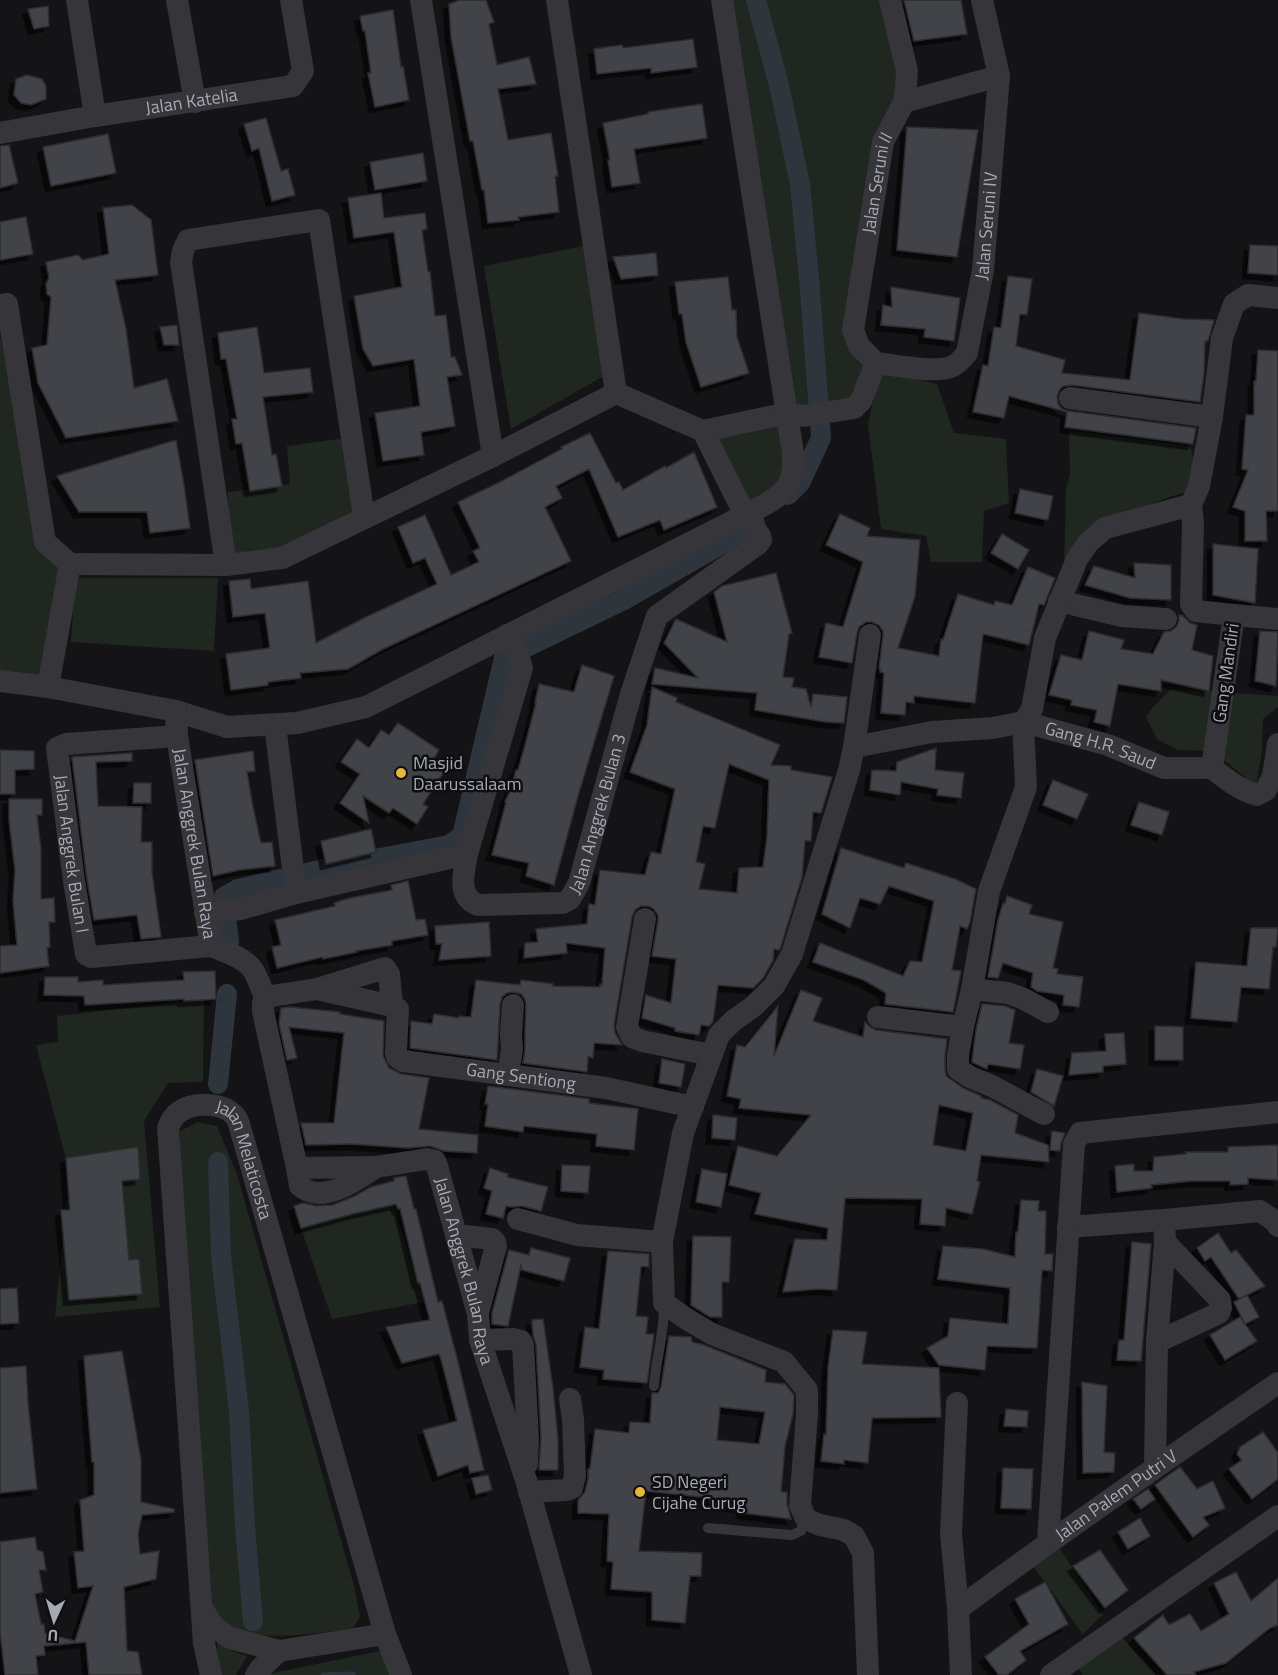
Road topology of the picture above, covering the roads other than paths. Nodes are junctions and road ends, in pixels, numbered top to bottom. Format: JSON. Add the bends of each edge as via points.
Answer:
{"nodes":[{"id":1,"x":77,"y":0,"type":"edge"},
{"id":2,"x":177,"y":0,"type":"edge"},
{"id":3,"x":291,"y":0,"type":"edge"},
{"id":4,"x":421,"y":0,"type":"edge"},
{"id":5,"x":557,"y":0,"type":"edge"},
{"id":6,"x":722,"y":0,"type":"edge"},
{"id":7,"x":890,"y":0,"type":"edge"},
{"id":8,"x":982,"y":0,"type":"edge"},
{"id":9,"x":999,"y":76,"type":"junction"},
{"id":10,"x":195,"y":102,"type":"junction"},
{"id":11,"x":904,"y":102,"type":"junction"},
{"id":12,"x":95,"y":116,"type":"junction"},
{"id":13,"x":0,"y":133,"type":"edge"},
{"id":14,"x":1278,"y":298,"type":"edge"},
{"id":15,"x":0,"y":305,"type":"edge"},
{"id":16,"x":876,"y":363,"type":"junction"},
{"id":17,"x":616,"y":393,"type":"junction"},
{"id":18,"x":1070,"y":398,"type":"dead end"},
{"id":19,"x":799,"y":414,"type":"junction"},
{"id":20,"x":1212,"y":417,"type":"junction"},
{"id":21,"x":703,"y":431,"type":"junction"},
{"id":22,"x":493,"y":456,"type":"junction"},
{"id":23,"x":1191,"y":506,"type":"junction"},
{"id":24,"x":745,"y":515,"type":"junction"},
{"id":25,"x":364,"y":517,"type":"junction"},
{"id":26,"x":70,"y":564,"type":"junction"},
{"id":27,"x":226,"y":565,"type":"junction"},
{"id":28,"x":1059,"y":601,"type":"junction"},
{"id":29,"x":1234,"y":615,"type":"junction"},
{"id":30,"x":1166,"y":619,"type":"dead end"},
{"id":31,"x":1278,"y":619,"type":"edge"},
{"id":32,"x":870,"y":635,"type":"dead end"},
{"id":33,"x":512,"y":644,"type":"junction"},
{"id":34,"x":0,"y":681,"type":"edge"},
{"id":35,"x":48,"y":687,"type":"junction"},
{"id":36,"x":176,"y":711,"type":"junction"},
{"id":37,"x":1024,"y":723,"type":"junction"},
{"id":38,"x":275,"y":725,"type":"junction"},
{"id":39,"x":177,"y":735,"type":"junction"},
{"id":40,"x":1278,"y":744,"type":"edge"},
{"id":41,"x":854,"y":747,"type":"junction"},
{"id":42,"x":1212,"y":768,"type":"junction"},
{"id":43,"x":467,"y":854,"type":"junction"},
{"id":44,"x":294,"y":882,"type":"junction"},
{"id":45,"x":210,"y":913,"type":"junction"},
{"id":46,"x":645,"y":918,"type":"dead end"},
{"id":47,"x":211,"y":946,"type":"junction"},
{"id":48,"x":972,"y":989,"type":"junction"},
{"id":49,"x":317,"y":990,"type":"junction"},
{"id":50,"x":266,"y":997,"type":"junction"},
{"id":51,"x":513,"y":1005,"type":"dead end"},
{"id":52,"x":395,"y":1007,"type":"junction"},
{"id":53,"x":1048,"y":1012,"type":"dead end"},
{"id":54,"x":878,"y":1017,"type":"dead end"},
{"id":55,"x":963,"y":1027,"type":"junction"},
{"id":56,"x":711,"y":1055,"type":"junction"},
{"id":57,"x":508,"y":1075,"type":"junction"},
{"id":58,"x":693,"y":1107,"type":"junction"},
{"id":59,"x":1278,"y":1112,"type":"edge"},
{"id":60,"x":1044,"y":1114,"type":"dead end"},
{"id":61,"x":518,"y":1219,"type":"dead end"},
{"id":62,"x":1278,"y":1226,"type":"edge"},
{"id":63,"x":1068,"y":1227,"type":"junction"},
{"id":64,"x":1164,"y":1231,"type":"junction"},
{"id":65,"x":456,"y":1235,"type":"junction"},
{"id":66,"x":662,"y":1242,"type":"junction"},
{"id":67,"x":664,"y":1303,"type":"junction"},
{"id":68,"x":478,"y":1314,"type":"junction"},
{"id":69,"x":480,"y":1340,"type":"junction"},
{"id":70,"x":1157,"y":1342,"type":"junction"},
{"id":71,"x":1278,"y":1383,"type":"edge"},
{"id":72,"x":654,"y":1386,"type":"dead end"},
{"id":73,"x":570,"y":1399,"type":"dead end"},
{"id":74,"x":957,"y":1403,"type":"dead end"},
{"id":75,"x":1155,"y":1466,"type":"junction"},
{"id":76,"x":528,"y":1486,"type":"junction"},
{"id":77,"x":1278,"y":1516,"type":"edge"},
{"id":78,"x":806,"y":1519,"type":"junction"},
{"id":79,"x":708,"y":1528,"type":"dead end"},
{"id":80,"x":1048,"y":1542,"type":"junction"},
{"id":81,"x":202,"y":1608,"type":"junction"},
{"id":82,"x":958,"y":1610,"type":"junction"},
{"id":83,"x":385,"y":1634,"type":"junction"},
{"id":84,"x":279,"y":1651,"type":"junction"},
{"id":85,"x":211,"y":1675,"type":"edge"},
{"id":86,"x":256,"y":1675,"type":"edge"},
{"id":87,"x":401,"y":1675,"type":"edge"},
{"id":88,"x":581,"y":1675,"type":"edge"},
{"id":89,"x":867,"y":1675,"type":"edge"},
{"id":90,"x":961,"y":1675,"type":"edge"},
{"id":91,"x":1051,"y":1675,"type":"edge"}],
"edges":[{"from":1,"to":12,"type":"street"},
{"from":2,"to":10,"type":"street"},
{"from":3,"to":10,"type":"street","name":"Jalan Katelia","via":[[303,71],[293,86]]},
{"from":4,"to":22,"type":"street"},
{"from":5,"to":17,"type":"street"},
{"from":6,"to":19,"type":"street"},
{"from":7,"to":11,"type":"street","name":"Jalan Seruni II","via":[[907,71]]},
{"from":8,"to":9,"type":"street","name":"Jalan Seruni IV"},
{"from":9,"to":11,"type":"street"},
{"from":9,"to":16,"type":"street","name":"Jalan Seruni IV","via":[[983,270],[967,353],[952,367],[937,369]]},
{"from":10,"to":12,"type":"street","name":"Jalan Katelia"},
{"from":11,"to":16,"type":"street","name":"Jalan Seruni II","via":[[883,142],[853,330],[859,346]]},
{"from":12,"to":13,"type":"street","name":"Jalan Katelia"},
{"from":14,"to":20,"type":"street","via":[[1248,295],[1234,304],[1222,338]]},
{"from":15,"to":26,"type":"street","via":[[7,304],[45,542]]},
{"from":16,"to":19,"type":"street","via":[[861,401],[854,408]]},
{"from":17,"to":21,"type":"street"},
{"from":17,"to":22,"type":"street"},
{"from":18,"to":20,"type":"street"},
{"from":19,"to":21,"type":"street"},
{"from":19,"to":24,"type":"street","via":[[790,482],[776,497]]},
{"from":20,"to":23,"type":"street","via":[[1199,486]]},
{"from":21,"to":24,"type":"street","name":"Jalan Anggrek Bulan 3"},
{"from":22,"to":25,"type":"street"},
{"from":23,"to":28,"type":"street","via":[[1105,528],[1077,560]]},
{"from":23,"to":29,"type":"street","name":"Gang Mandiri","via":[[1191,604],[1196,611]]},
{"from":24,"to":33,"type":"street"},
{"from":24,"to":43,"type":"street","name":"Jalan Anggrek Bulan 3","via":[[760,536],[758,544],[657,616],[631,694],[579,883],[570,899],[563,903],[469,902],[462,883]]},
{"from":25,"to":27,"type":"street","via":[[282,558]]},
{"from":25,"to":27,"type":"street","via":[[319,220],[188,240],[181,262]]},
{"from":26,"to":27,"type":"street"},
{"from":26,"to":35,"type":"street"},
{"from":28,"to":30,"type":"street","via":[[1122,616]]},
{"from":28,"to":37,"type":"street","via":[[1045,638],[1032,709]]},
{"from":29,"to":31,"type":"street"},
{"from":29,"to":42,"type":"street","name":"Gang Mandiri"},
{"from":32,"to":41,"type":"street"},
{"from":33,"to":38,"type":"street","via":[[366,707]]},
{"from":33,"to":43,"type":"street","name":"Jalan Anggrek Bulan 3","via":[[522,668]]},
{"from":34,"to":35,"type":"street"},
{"from":35,"to":36,"type":"street"},
{"from":36,"to":38,"type":"street","via":[[227,727]]},
{"from":36,"to":39,"type":"street","name":"Jalan Anggrek Bulan Raya"},
{"from":37,"to":41,"type":"street","via":[[932,732]]},
{"from":37,"to":42,"type":"street","name":"Gang H.R. Saud","via":[[1108,745],[1164,768]]},
{"from":37,"to":48,"type":"street","via":[[1026,787],[989,891]]},
{"from":38,"to":44,"type":"street"},
{"from":39,"to":45,"type":"street","name":"Jalan Anggrek Bulan Raya"},
{"from":39,"to":47,"type":"street","name":"Jalan Anggrek Bulan I","via":[[66,744],[57,748],[74,881],[86,954],[91,957]]},
{"from":40,"to":42,"type":"street","via":[[1273,777],[1266,790],[1257,795],[1246,792]]},
{"from":41,"to":56,"type":"street","via":[[792,954],[774,986],[719,1035]]},
{"from":43,"to":44,"type":"street"},
{"from":44,"to":45,"type":"street","via":[[241,909]]},
{"from":45,"to":47,"type":"street","name":"Jalan Anggrek Bulan Raya"},
{"from":46,"to":56,"type":"street","via":[[627,1027],[632,1037],[642,1041]]},
{"from":47,"to":50,"type":"street","name":"Jalan Anggrek Bulan Raya","via":[[248,965]]},
{"from":48,"to":53,"type":"street","via":[[1008,993]]},
{"from":48,"to":55,"type":"street"},
{"from":49,"to":50,"type":"street"},
{"from":49,"to":52,"type":"street"},
{"from":49,"to":52,"type":"street","via":[[385,968]]},
{"from":50,"to":65,"type":"street","name":"Jalan Anggrek Bulan Raya","via":[[263,1011],[297,1168],[376,1167],[435,1161]]},
{"from":51,"to":57,"type":"street"},
{"from":52,"to":57,"type":"street","name":"Gang Sentiong","via":[[397,1057]]},
{"from":54,"to":55,"type":"street"},
{"from":55,"to":60,"type":"street","via":[[958,1069]]},
{"from":56,"to":58,"type":"street"},
{"from":57,"to":58,"type":"street","name":"Gang Sentiong","via":[[606,1088]]},
{"from":58,"to":66,"type":"street","via":[[683,1133]]},
{"from":59,"to":63,"type":"street","via":[[1080,1133],[1074,1144]]},
{"from":61,"to":66,"type":"street","via":[[577,1234]]},
{"from":62,"to":64,"type":"street","via":[[1260,1211]]},
{"from":63,"to":64,"type":"street"},
{"from":63,"to":80,"type":"street"},
{"from":64,"to":70,"type":"street"},
{"from":64,"to":70,"type":"street","via":[[1220,1300],[1221,1308],[1219,1313]]},
{"from":65,"to":68,"type":"street","name":"Jalan Anggrek Bulan Raya"},
{"from":65,"to":68,"type":"street","via":[[495,1242]]},
{"from":66,"to":67,"type":"street"},
{"from":67,"to":72,"type":"lane"},
{"from":67,"to":78,"type":"street","via":[[712,1334],[784,1362],[807,1390],[800,1505]]},
{"from":68,"to":69,"type":"street","name":"Jalan Anggrek Bulan Raya"},
{"from":69,"to":76,"type":"street","name":"Jalan Anggrek Bulan Raya"},
{"from":69,"to":76,"type":"street","via":[[514,1339],[523,1345]]},
{"from":70,"to":75,"type":"street"},
{"from":71,"to":75,"type":"street","name":"Jalan Palem Putri V"},
{"from":73,"to":76,"type":"street","via":[[574,1484],[566,1490]]},
{"from":74,"to":82,"type":"street","via":[[951,1534]]},
{"from":75,"to":80,"type":"street","name":"Jalan Palem Putri V"},
{"from":76,"to":88,"type":"street","name":"Jalan Anggrek Bulan Raya"},
{"from":77,"to":91,"type":"street"},
{"from":78,"to":79,"type":"lane","via":[[801,1531],[792,1535]]},
{"from":78,"to":89,"type":"street","via":[[854,1536],[862,1553]]},
{"from":80,"to":82,"type":"street","name":"Jalan Palem Putri V"},
{"from":81,"to":83,"type":"street","name":"Jalan Melaticosta","via":[[168,1128],[180,1111],[199,1105],[222,1107],[235,1115],[239,1124]]},
{"from":81,"to":84,"type":"street","via":[[213,1626],[230,1638]]},
{"from":81,"to":85,"type":"street","name":"Jalan Melaticosta"},
{"from":82,"to":90,"type":"street"},
{"from":83,"to":84,"type":"street"},
{"from":83,"to":87,"type":"street","name":"Jalan Melaticosta"},
{"from":84,"to":86,"type":"street"}]}
